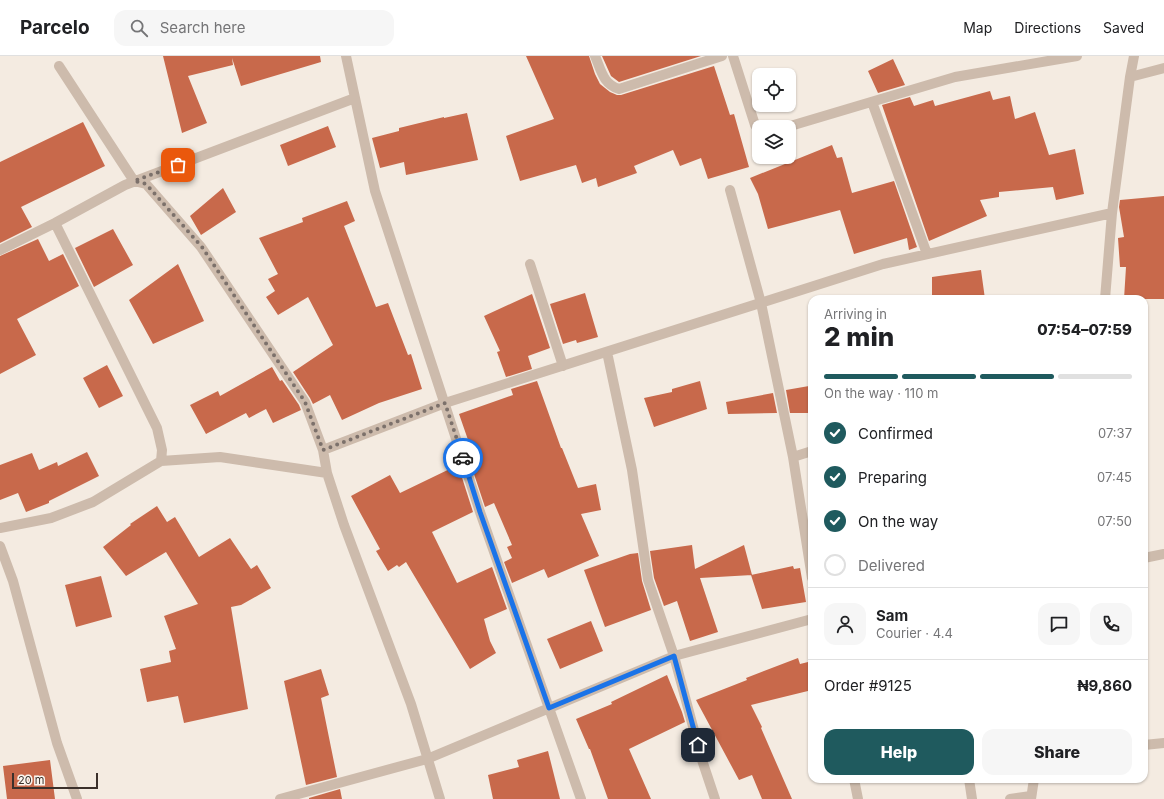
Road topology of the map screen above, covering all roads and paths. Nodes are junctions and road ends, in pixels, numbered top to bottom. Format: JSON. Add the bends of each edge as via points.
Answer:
{"nodes":[{"id":1,"x":346,"y":56,"type":"edge"},
{"id":2,"x":595,"y":56,"type":"edge"},
{"id":3,"x":722,"y":56,"type":"edge"},
{"id":4,"x":733,"y":56,"type":"edge"},
{"id":5,"x":1072,"y":56,"type":"edge"},
{"id":6,"x":1134,"y":56,"type":"edge"},
{"id":7,"x":59,"y":66,"type":"dead end"},
{"id":8,"x":1164,"y":68,"type":"edge"},
{"id":9,"x":1130,"y":77,"type":"junction"},
{"id":10,"x":355,"y":98,"type":"junction"},
{"id":11,"x":872,"y":102,"type":"junction"},
{"id":12,"x":753,"y":120,"type":"edge"},
{"id":13,"x":796,"y":124,"type":"edge"},
{"id":14,"x":134,"y":181,"type":"junction"},
{"id":15,"x":730,"y":190,"type":"dead end"},
{"id":16,"x":1112,"y":213,"type":"junction"},
{"id":17,"x":55,"y":223,"type":"junction"},
{"id":18,"x":0,"y":250,"type":"edge"},
{"id":19,"x":926,"y":254,"type":"junction"},
{"id":20,"x":530,"y":264,"type":"dead end"},
{"id":21,"x":1105,"y":295,"type":"edge"},
{"id":22,"x":761,"y":303,"type":"junction"},
{"id":23,"x":607,"y":352,"type":"junction"},
{"id":24,"x":563,"y":366,"type":"junction"},
{"id":25,"x":445,"y":403,"type":"junction"},
{"id":26,"x":323,"y":450,"type":"junction"},
{"id":27,"x":808,"y":452,"type":"edge"},
{"id":28,"x":793,"y":457,"type":"junction"},
{"id":29,"x":161,"y":461,"type":"junction"},
{"id":30,"x":328,"y":473,"type":"junction"},
{"id":31,"x":0,"y":528,"type":"edge"},
{"id":32,"x":0,"y":546,"type":"edge"},
{"id":33,"x":808,"y":553,"type":"edge"},
{"id":34,"x":1164,"y":554,"type":"edge"},
{"id":35,"x":1148,"y":557,"type":"edge"},
{"id":36,"x":808,"y":620,"type":"edge"},
{"id":37,"x":674,"y":656,"type":"junction"},
{"id":38,"x":549,"y":708,"type":"junction"},
{"id":39,"x":1164,"y":743,"type":"edge"},
{"id":40,"x":1148,"y":745,"type":"edge"},
{"id":41,"x":427,"y":759,"type":"junction"},
{"id":42,"x":855,"y":783,"type":"edge"},
{"id":43,"x":970,"y":783,"type":"edge"},
{"id":44,"x":1033,"y":783,"type":"edge"},
{"id":45,"x":1031,"y":798,"type":"edge"},
{"id":46,"x":76,"y":799,"type":"edge"},
{"id":47,"x":280,"y":799,"type":"edge"},
{"id":48,"x":440,"y":799,"type":"edge"},
{"id":49,"x":581,"y":799,"type":"edge"},
{"id":50,"x":715,"y":799,"type":"edge"},
{"id":51,"x":858,"y":799,"type":"edge"},
{"id":52,"x":972,"y":799,"type":"edge"},
{"id":53,"x":1010,"y":799,"type":"edge"}],
"edges":[{"from":1,"to":10,"type":"street"},
{"from":2,"to":3,"type":"street","via":[[606,81],[619,89]]},
{"from":4,"to":12,"type":"street"},
{"from":5,"to":11,"type":"street","via":[[955,78]]},
{"from":6,"to":9,"type":"street"},
{"from":7,"to":14,"type":"street"},
{"from":8,"to":9,"type":"street"},
{"from":9,"to":16,"type":"street"},
{"from":10,"to":14,"type":"street"},
{"from":10,"to":25,"type":"street","via":[[375,191]]},
{"from":11,"to":13,"type":"street"},
{"from":11,"to":19,"type":"street"},
{"from":14,"to":17,"type":"street"},
{"from":14,"to":26,"type":"street","via":[[146,184],[202,247],[305,402]]},
{"from":15,"to":22,"type":"street"},
{"from":16,"to":19,"type":"street"},
{"from":16,"to":21,"type":"street"},
{"from":17,"to":18,"type":"street"},
{"from":17,"to":29,"type":"street","via":[[157,428],[162,450]]},
{"from":19,"to":22,"type":"street","via":[[883,264]]},
{"from":20,"to":24,"type":"street"},
{"from":22,"to":23,"type":"street"},
{"from":22,"to":28,"type":"street"},
{"from":23,"to":24,"type":"street"},
{"from":23,"to":37,"type":"street","via":[[632,470],[648,580]]},
{"from":24,"to":25,"type":"street"},
{"from":25,"to":26,"type":"street"},
{"from":25,"to":38,"type":"street","via":[[480,512]]},
{"from":26,"to":30,"type":"street"},
{"from":27,"to":28,"type":"street"},
{"from":28,"to":33,"type":"street"},
{"from":29,"to":30,"type":"street","via":[[220,457]]},
{"from":29,"to":31,"type":"street","via":[[93,502],[51,518]]},
{"from":30,"to":41,"type":"street","via":[[344,525],[411,704]]},
{"from":32,"to":46,"type":"street","via":[[13,581],[57,743]]},
{"from":34,"to":35,"type":"street"},
{"from":36,"to":37,"type":"street"},
{"from":37,"to":38,"type":"street"},
{"from":37,"to":50,"type":"street"},
{"from":38,"to":41,"type":"street"},
{"from":38,"to":49,"type":"street"},
{"from":39,"to":40,"type":"street"},
{"from":41,"to":47,"type":"street"},
{"from":41,"to":48,"type":"street"},
{"from":42,"to":51,"type":"street"},
{"from":43,"to":52,"type":"street"},
{"from":44,"to":45,"type":"street"},
{"from":45,"to":53,"type":"street"}]}
